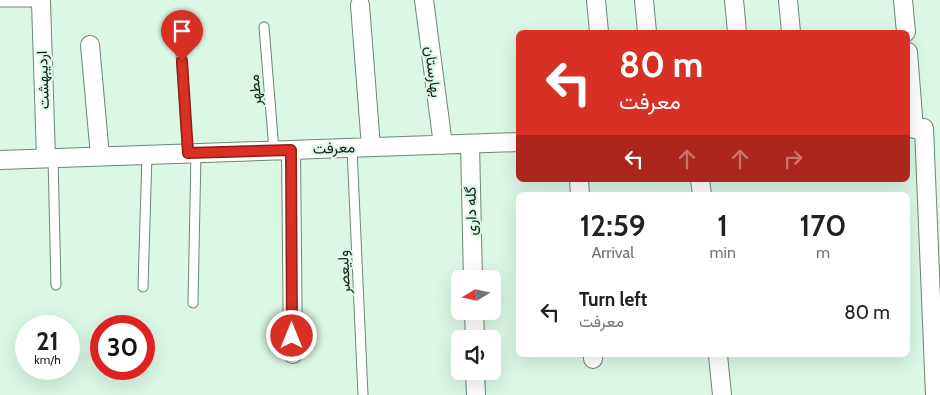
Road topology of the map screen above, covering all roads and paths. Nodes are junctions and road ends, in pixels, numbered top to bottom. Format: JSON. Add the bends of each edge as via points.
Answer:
{"nodes":[{"id":1,"x":424,"y":0,"type":"edge"},
{"id":2,"x":596,"y":0,"type":"edge"},
{"id":3,"x":644,"y":0,"type":"edge"},
{"id":4,"x":734,"y":0,"type":"edge"},
{"id":5,"x":788,"y":0,"type":"edge"},
{"id":6,"x":903,"y":0,"type":"edge"},
{"id":7,"x":0,"y":2,"type":"edge"},
{"id":8,"x":41,"y":2,"type":"joint"},
{"id":9,"x":360,"y":5,"type":"dead end"},
{"id":10,"x":179,"y":24,"type":"dead end"},
{"id":11,"x":264,"y":27,"type":"dead end"},
{"id":12,"x":599,"y":30,"type":"edge"},
{"id":13,"x":646,"y":30,"type":"edge"},
{"id":14,"x":736,"y":30,"type":"edge"},
{"id":15,"x":791,"y":30,"type":"edge"},
{"id":16,"x":906,"y":30,"type":"edge"},
{"id":17,"x":90,"y":46,"type":"dead end"},
{"id":18,"x":910,"y":64,"type":"edge"},
{"id":19,"x":921,"y":128,"type":"edge"},
{"id":20,"x":516,"y":142,"type":"edge"},
{"id":21,"x":470,"y":144,"type":"junction"},
{"id":22,"x":443,"y":145,"type":"junction"},
{"id":23,"x":371,"y":147,"type":"junction"},
{"id":24,"x":352,"y":148,"type":"junction"},
{"id":25,"x":282,"y":150,"type":"junction"},
{"id":26,"x":192,"y":153,"type":"junction"},
{"id":27,"x":147,"y":155,"type":"junction"},
{"id":28,"x":100,"y":156,"type":"junction"},
{"id":29,"x":49,"y":158,"type":"junction"},
{"id":30,"x":0,"y":160,"type":"edge"},
{"id":31,"x":473,"y":270,"type":"edge"},
{"id":32,"x":56,"y":285,"type":"dead end"},
{"id":33,"x":143,"y":287,"type":"dead end"},
{"id":34,"x":194,"y":303,"type":"dead end"},
{"id":35,"x":292,"y":354,"type":"dead end"},
{"id":36,"x":718,"y":357,"type":"edge"},
{"id":37,"x":475,"y":380,"type":"edge"},
{"id":38,"x":363,"y":395,"type":"edge"},
{"id":39,"x":476,"y":395,"type":"edge"},
{"id":40,"x":722,"y":395,"type":"edge"},
{"id":41,"x":935,"y":395,"type":"edge"}],
"edges":[{"from":1,"to":22,"type":"street","name":"بهارستان"},
{"from":2,"to":12,"type":"street"},
{"from":3,"to":13,"type":"street"},
{"from":4,"to":14,"type":"street"},
{"from":5,"to":15,"type":"street"},
{"from":6,"to":16,"type":"street"},
{"from":7,"to":8,"type":"lane"},
{"from":8,"to":29,"type":"street","name":"اردیبهشت"},
{"from":9,"to":23,"type":"street"},
{"from":10,"to":26,"type":"lane"},
{"from":11,"to":25,"type":"lane","name":"مطهر"},
{"from":17,"to":28,"type":"street"},
{"from":18,"to":19,"type":"street"},
{"from":19,"to":41,"type":"street"},
{"from":20,"to":21,"type":"street","name":"معرفت"},
{"from":21,"to":22,"type":"street","name":"معرفت"},
{"from":21,"to":31,"type":"street","name":"گله داری"},
{"from":22,"to":23,"type":"street","name":"معرفت"},
{"from":23,"to":24,"type":"street","name":"معرفت"},
{"from":24,"to":25,"type":"street","name":"معرفت"},
{"from":24,"to":38,"type":"lane","name":"ولیعصر"},
{"from":25,"to":26,"type":"street","name":"معرفت"},
{"from":25,"to":35,"type":"street"},
{"from":26,"to":27,"type":"street","name":"معرفت"},
{"from":26,"to":34,"type":"lane"},
{"from":27,"to":28,"type":"street","name":"معرفت"},
{"from":27,"to":33,"type":"lane"},
{"from":28,"to":29,"type":"street","name":"معرفت"},
{"from":29,"to":30,"type":"street","name":"معرفت"},
{"from":29,"to":32,"type":"lane"},
{"from":36,"to":40,"type":"street"},
{"from":37,"to":39,"type":"street"}]}
